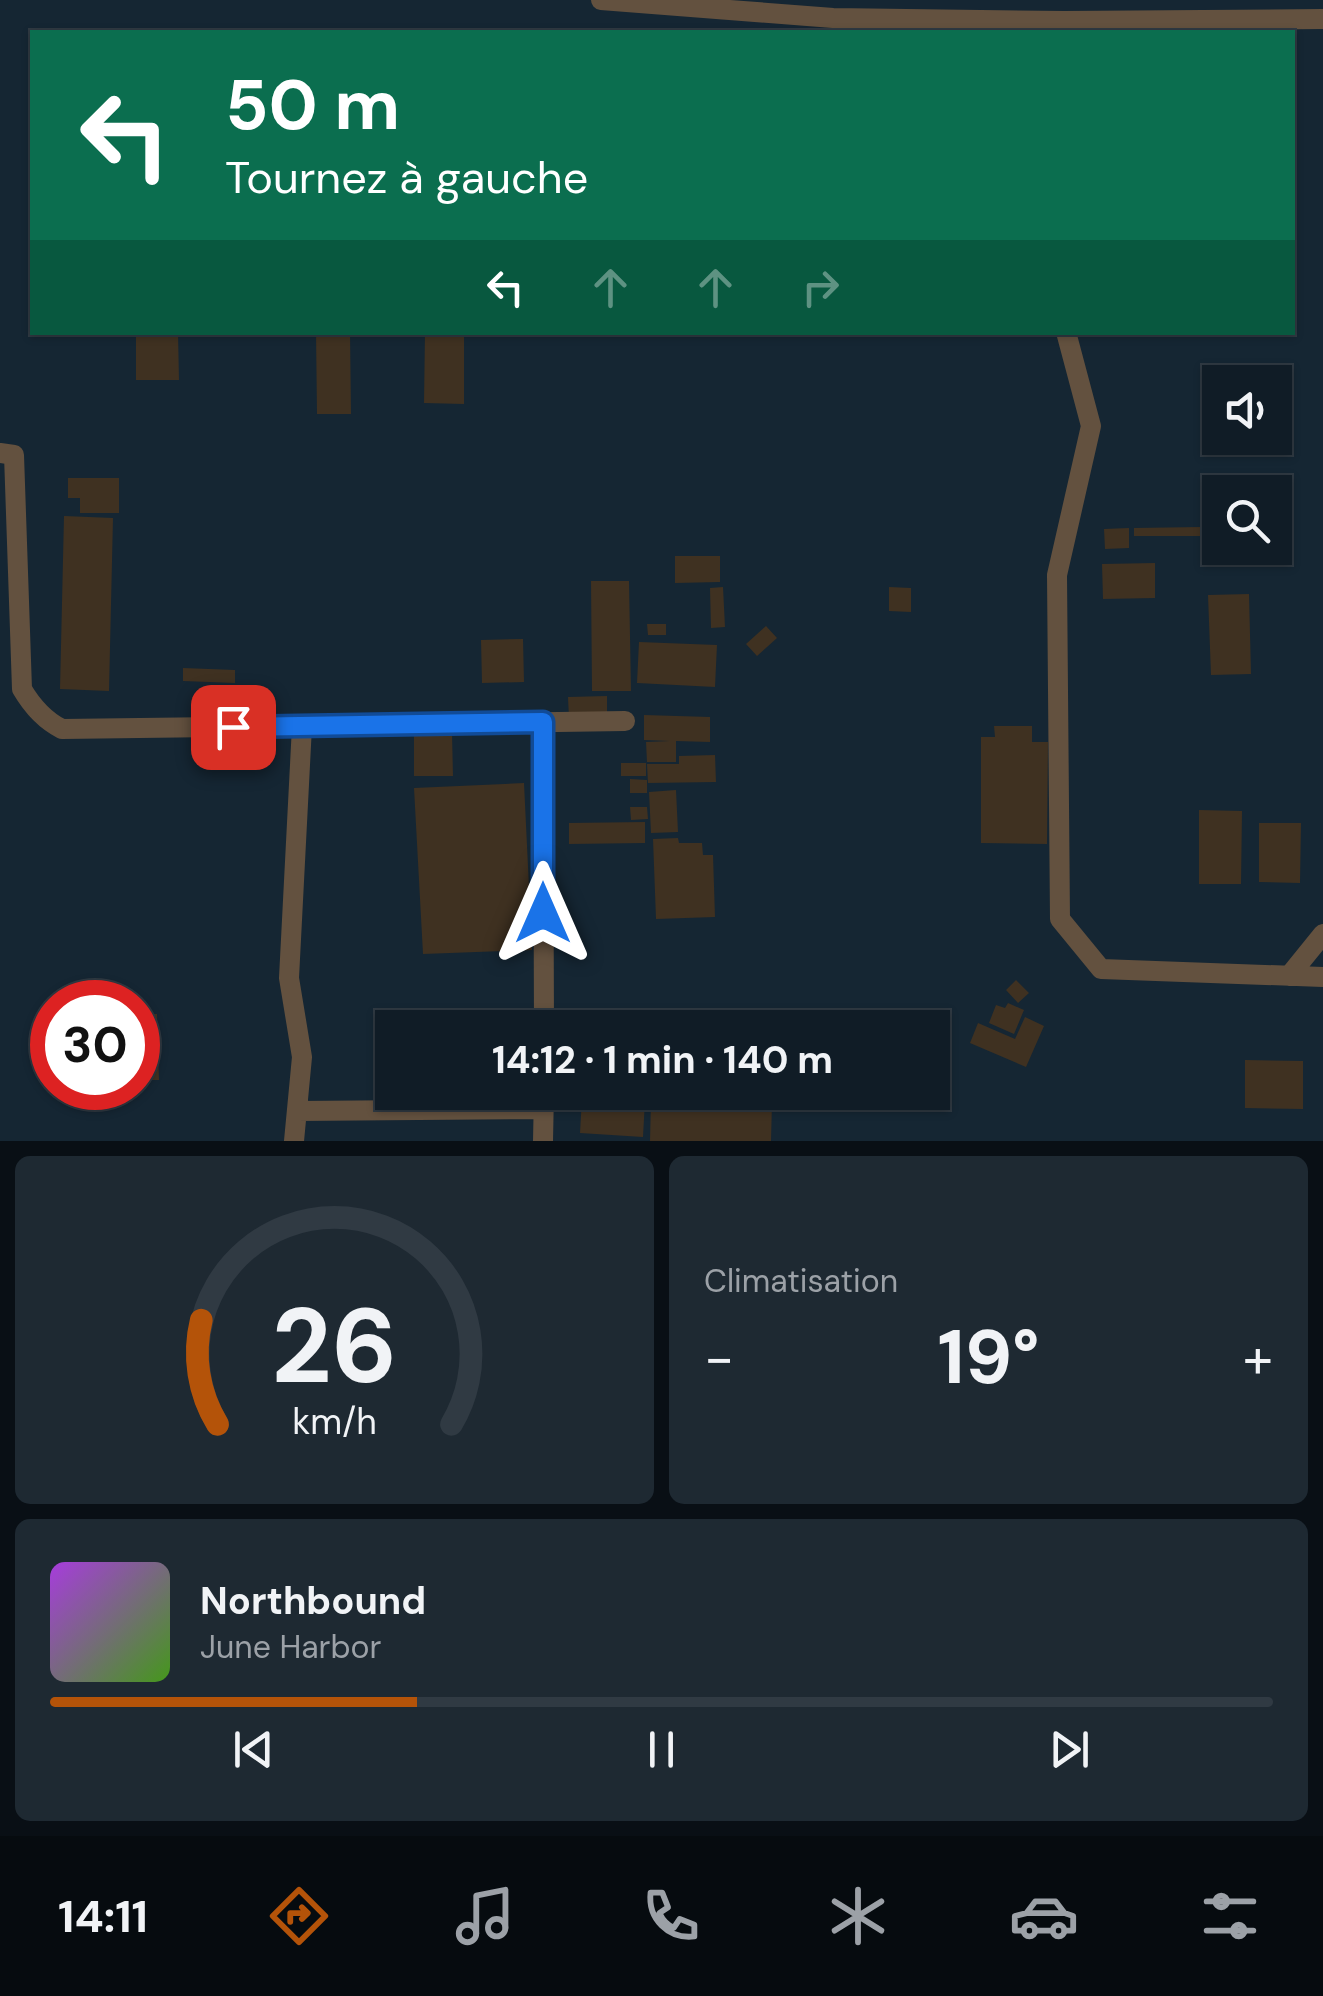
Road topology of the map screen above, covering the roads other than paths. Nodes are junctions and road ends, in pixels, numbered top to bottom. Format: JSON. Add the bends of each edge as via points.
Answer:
{"nodes":[{"id":1,"x":601,"y":0,"type":"edge"},
{"id":2,"x":833,"y":9,"type":"edge"},
{"id":3,"x":1323,"y":19,"type":"edge"},
{"id":4,"x":1064,"y":27,"type":"edge"},
{"id":5,"x":1067,"y":335,"type":"edge"},
{"id":6,"x":0,"y":453,"type":"edge"},
{"id":7,"x":625,"y":720,"type":"dead end"},
{"id":8,"x":543,"y":722,"type":"junction"},
{"id":9,"x":302,"y":726,"type":"junction"},
{"id":10,"x":1323,"y":934,"type":"edge"},
{"id":11,"x":1289,"y":976,"type":"junction"},
{"id":12,"x":1323,"y":977,"type":"edge"},
{"id":13,"x":544,"y":1010,"type":"edge"},
{"id":14,"x":375,"y":1108,"type":"edge"},
{"id":15,"x":544,"y":1110,"type":"edge"},
{"id":16,"x":297,"y":1111,"type":"junction"},
{"id":17,"x":294,"y":1141,"type":"edge"},
{"id":18,"x":544,"y":1141,"type":"edge"}],
"edges":[{"from":1,"to":2,"type":"street"},
{"from":2,"to":4,"type":"street"},
{"from":3,"to":4,"type":"street"},
{"from":5,"to":11,"type":"street","via":[[1091,426],[1057,574],[1060,920],[1101,969]]},
{"from":6,"to":9,"type":"street","via":[[14,455],[22,690],[49,722],[62,728]]},
{"from":7,"to":8,"type":"street"},
{"from":8,"to":9,"type":"street"},
{"from":8,"to":13,"type":"street"},
{"from":9,"to":16,"type":"street","via":[[289,978],[302,1057]]},
{"from":10,"to":11,"type":"street"},
{"from":11,"to":12,"type":"street"},
{"from":14,"to":16,"type":"street"},
{"from":15,"to":18,"type":"street"},
{"from":16,"to":17,"type":"street"}]}
